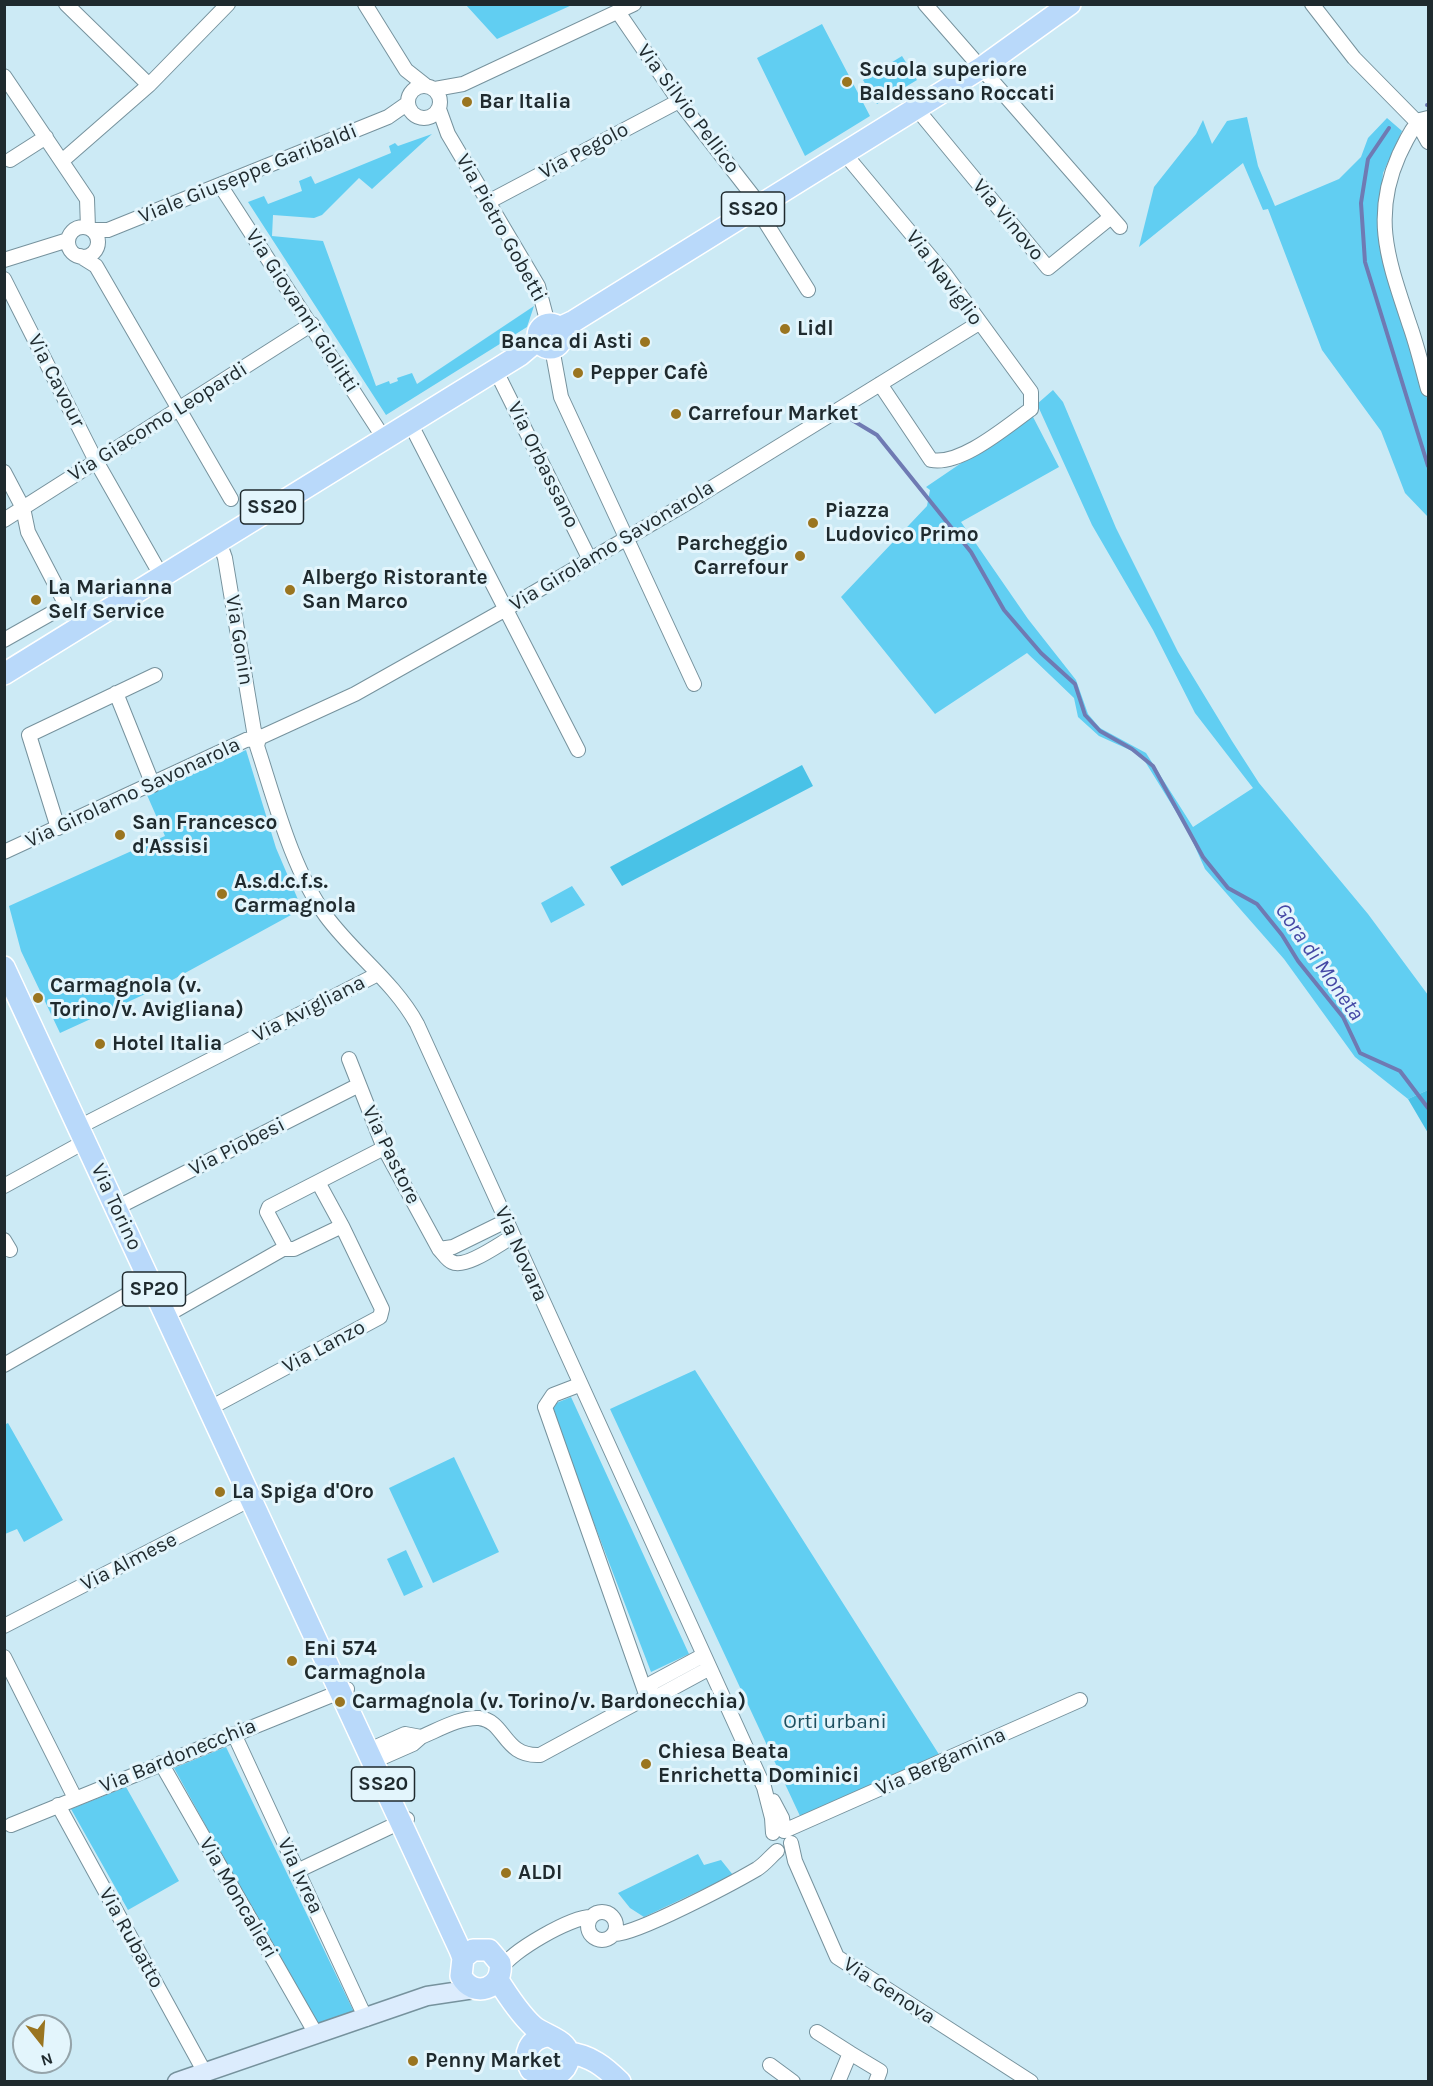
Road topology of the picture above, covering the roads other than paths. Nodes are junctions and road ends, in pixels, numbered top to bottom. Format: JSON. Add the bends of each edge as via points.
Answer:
{"nodes":[{"id":1,"x":66,"y":4,"type":"edge"},
{"id":2,"x":228,"y":4,"type":"edge"},
{"id":3,"x":365,"y":4,"type":"edge"},
{"id":4,"x":634,"y":4,"type":"edge"},
{"id":5,"x":925,"y":4,"type":"edge"},
{"id":6,"x":1070,"y":4,"type":"edge"},
{"id":7,"x":1312,"y":4,"type":"edge"},
{"id":8,"x":618,"y":12,"type":"junction"},
{"id":9,"x":981,"y":68,"type":"junction"},
{"id":10,"x":406,"y":70,"type":"junction"},
{"id":11,"x":4,"y":76,"type":"edge"},
{"id":12,"x":148,"y":85,"type":"junction"},
{"id":13,"x":435,"y":96,"type":"junction"},
{"id":14,"x":679,"y":101,"type":"junction"},
{"id":15,"x":410,"y":103,"type":"junction"},
{"id":16,"x":916,"y":108,"type":"junction"},
{"id":17,"x":426,"y":118,"type":"junction"},
{"id":18,"x":1423,"y":120,"type":"edge"},
{"id":19,"x":448,"y":134,"type":"junction"},
{"id":20,"x":46,"y":137,"type":"junction"},
{"id":21,"x":1428,"y":142,"type":"edge"},
{"id":22,"x":844,"y":153,"type":"junction"},
{"id":23,"x":10,"y":160,"type":"dead end"},
{"id":24,"x":62,"y":161,"type":"junction"},
{"id":25,"x":220,"y":185,"type":"junction"},
{"id":26,"x":488,"y":202,"type":"junction"},
{"id":27,"x":758,"y":206,"type":"junction"},
{"id":28,"x":94,"y":237,"type":"junction"},
{"id":29,"x":73,"y":249,"type":"junction"},
{"id":30,"x":4,"y":260,"type":"edge"},
{"id":31,"x":96,"y":266,"type":"junction"},
{"id":32,"x":4,"y":279,"type":"edge"},
{"id":33,"x":808,"y":291,"type":"dead end"},
{"id":34,"x":979,"y":323,"type":"junction"},
{"id":35,"x":312,"y":324,"type":"junction"},
{"id":36,"x":550,"y":335,"type":"junction"},
{"id":37,"x":495,"y":369,"type":"junction"},
{"id":38,"x":880,"y":384,"type":"junction"},
{"id":39,"x":1428,"y":389,"type":"edge"},
{"id":40,"x":180,"y":408,"type":"junction"},
{"id":41,"x":409,"y":421,"type":"junction"},
{"id":42,"x":383,"y":437,"type":"junction"},
{"id":43,"x":96,"y":460,"type":"junction"},
{"id":44,"x":4,"y":472,"type":"edge"},
{"id":45,"x":231,"y":499,"type":"dead end"},
{"id":46,"x":22,"y":508,"type":"junction"},
{"id":47,"x":4,"y":520,"type":"edge"},
{"id":48,"x":627,"y":538,"type":"junction"},
{"id":49,"x":219,"y":541,"type":"junction"},
{"id":50,"x":590,"y":560,"type":"junction"},
{"id":51,"x":162,"y":577,"type":"junction"},
{"id":52,"x":506,"y":609,"type":"junction"},
{"id":53,"x":4,"y":640,"type":"edge"},
{"id":54,"x":4,"y":674,"type":"edge"},
{"id":55,"x":155,"y":675,"type":"dead end"},
{"id":56,"x":694,"y":684,"type":"dead end"},
{"id":57,"x":116,"y":693,"type":"junction"},
{"id":58,"x":259,"y":738,"type":"junction"},
{"id":59,"x":578,"y":750,"type":"dead end"},
{"id":60,"x":153,"y":785,"type":"junction"},
{"id":61,"x":58,"y":828,"type":"junction"},
{"id":62,"x":4,"y":852,"type":"edge"},
{"id":63,"x":4,"y":968,"type":"edge"},
{"id":64,"x":378,"y":974,"type":"junction"},
{"id":65,"x":349,"y":1059,"type":"dead end"},
{"id":66,"x":357,"y":1086,"type":"junction"},
{"id":67,"x":82,"y":1134,"type":"junction"},
{"id":68,"x":384,"y":1148,"type":"junction"},
{"id":69,"x":318,"y":1182,"type":"junction"},
{"id":70,"x":4,"y":1186,"type":"edge"},
{"id":71,"x":116,"y":1208,"type":"junction"},
{"id":72,"x":506,"y":1221,"type":"junction"},
{"id":73,"x":342,"y":1226,"type":"junction"},
{"id":74,"x":512,"y":1237,"type":"junction"},
{"id":75,"x":439,"y":1249,"type":"junction"},
{"id":76,"x":284,"y":1250,"type":"junction"},
{"id":77,"x":150,"y":1281,"type":"junction"},
{"id":78,"x":166,"y":1315,"type":"junction"},
{"id":79,"x":4,"y":1365,"type":"edge"},
{"id":80,"x":579,"y":1385,"type":"junction"},
{"id":81,"x":210,"y":1408,"type":"junction"},
{"id":82,"x":253,"y":1498,"type":"junction"},
{"id":83,"x":304,"y":1610,"type":"joint"},
{"id":84,"x":4,"y":1626,"type":"edge"},
{"id":85,"x":4,"y":1657,"type":"edge"},
{"id":86,"x":705,"y":1663,"type":"junction"},
{"id":87,"x":343,"y":1691,"type":"junction"},
{"id":88,"x":647,"y":1697,"type":"junction"},
{"id":89,"x":1080,"y":1700,"type":"dead end"},
{"id":90,"x":234,"y":1734,"type":"junction"},
{"id":91,"x":373,"y":1755,"type":"junction"},
{"id":92,"x":161,"y":1763,"type":"junction"},
{"id":93,"x":75,"y":1798,"type":"junction"},
{"id":94,"x":58,"y":1805,"type":"junction"},
{"id":95,"x":404,"y":1821,"type":"junction"},
{"id":96,"x":11,"y":1825,"type":"dead end"},
{"id":97,"x":781,"y":1841,"type":"junction"},
{"id":98,"x":297,"y":1871,"type":"junction"},
{"id":99,"x":614,"y":1918,"type":"junction"},
{"id":100,"x":656,"y":1920,"type":"junction"},
{"id":101,"x":589,"y":1924,"type":"junction"},
{"id":102,"x":615,"y":1934,"type":"junction"},
{"id":103,"x":481,"y":1970,"type":"junction"},
{"id":104,"x":366,"y":2019,"type":"junction"},
{"id":105,"x":817,"y":2032,"type":"dead end"},
{"id":106,"x":316,"y":2034,"type":"junction"},
{"id":107,"x":547,"y":2036,"type":"junction"},
{"id":108,"x":527,"y":2051,"type":"junction"},
{"id":109,"x":850,"y":2053,"type":"junction"},
{"id":110,"x":770,"y":2065,"type":"dead end"},
{"id":111,"x":204,"y":2071,"type":"junction"},
{"id":112,"x":552,"y":2072,"type":"edge"},
{"id":113,"x":177,"y":2082,"type":"edge"},
{"id":114,"x":620,"y":2082,"type":"edge"},
{"id":115,"x":794,"y":2082,"type":"edge"},
{"id":116,"x":838,"y":2082,"type":"edge"},
{"id":117,"x":876,"y":2082,"type":"edge"},
{"id":118,"x":1031,"y":2082,"type":"edge"}],
"edges":[{"from":1,"to":12,"type":"street"},
{"from":2,"to":12,"type":"street"},
{"from":3,"to":10,"type":"street"},
{"from":4,"to":8,"type":"street"},
{"from":5,"to":9,"type":"street"},
{"from":6,"to":9,"type":"main road","number":"SS20"},
{"from":7,"to":18,"type":"street","via":[[1354,58]]},
{"from":8,"to":13,"type":"street"},
{"from":8,"to":14,"type":"street","name":"Via Silvio Pellico"},
{"from":9,"to":16,"type":"main road","number":"SS20"},
{"from":9,"to":16,"type":"street","name":"Via Vinovo","via":[[1116,222],[1048,268]]},
{"from":10,"to":13,"type":"street"},
{"from":10,"to":15,"type":"street"},
{"from":11,"to":20,"type":"street"},
{"from":12,"to":24,"type":"street"},
{"from":13,"to":15,"type":"street","name":"Viale Giuseppe Garibaldi","via":[[416,88]]},
{"from":13,"to":17,"type":"street"},
{"from":13,"to":19,"type":"street","name":"Via Pietro Gobetti"},
{"from":14,"to":26,"type":"street","name":"Via Pegolo"},
{"from":14,"to":27,"type":"street","name":"Via Silvio Pellico"},
{"from":15,"to":17,"type":"street","name":"Via Pietro Gobetti"},
{"from":15,"to":25,"type":"street","name":"Viale Giuseppe Garibaldi","via":[[388,117]]},
{"from":16,"to":22,"type":"main road","number":"SS20"},
{"from":17,"to":19,"type":"street","name":"Via Pietro Gobetti"},
{"from":18,"to":21,"type":"street"},
{"from":18,"to":39,"type":"street","via":[[1407,137],[1388,180],[1384,215],[1393,277]]},
{"from":19,"to":26,"type":"street","name":"Via Pietro Gobetti"},
{"from":20,"to":23,"type":"street"},
{"from":20,"to":24,"type":"street"},
{"from":22,"to":27,"type":"main road","number":"SS20"},
{"from":22,"to":34,"type":"street","name":"Via Naviglio","via":[[944,273]]},
{"from":24,"to":28,"type":"street","via":[[88,200]]},
{"from":25,"to":28,"type":"street","name":"Viale Giuseppe Garibaldi"},
{"from":25,"to":35,"type":"street","name":"Via Giovanni Giolitti"},
{"from":26,"to":36,"type":"street","name":"Via Pietro Gobetti","via":[[538,286]]},
{"from":27,"to":33,"type":"street","name":"Via Silvio Pellico"},
{"from":27,"to":36,"type":"main road","number":"SS20"},
{"from":28,"to":29,"type":"street","via":[[91,254]]},
{"from":28,"to":29,"type":"street","via":[[73,230]]},
{"from":28,"to":31,"type":"street"},
{"from":29,"to":30,"type":"street","via":[[50,245]]},
{"from":29,"to":31,"type":"street"},
{"from":31,"to":40,"type":"street"},
{"from":32,"to":43,"type":"street","name":"Via Cavour"},
{"from":34,"to":38,"type":"street","name":"Via Girolamo Savonarola"},
{"from":34,"to":38,"type":"street","name":"Via Naviglio","via":[[1031,392],[1031,409],[981,444],[942,462],[931,460]]},
{"from":35,"to":40,"type":"street","name":"Via Giacomo Leopardi"},
{"from":35,"to":42,"type":"street","name":"Via Giovanni Giolitti"},
{"from":36,"to":37,"type":"main road","number":"SS20"},
{"from":36,"to":48,"type":"street","name":"Via Pietro Gobetti","via":[[561,397]]},
{"from":37,"to":41,"type":"main road","number":"SS20"},
{"from":37,"to":50,"type":"street","name":"Via Orbassano"},
{"from":38,"to":48,"type":"street","name":"Via Girolamo Savonarola"},
{"from":40,"to":43,"type":"street","name":"Via Giacomo Leopardi"},
{"from":40,"to":45,"type":"street"},
{"from":41,"to":42,"type":"main road","number":"SS20"},
{"from":41,"to":52,"type":"street"},
{"from":42,"to":49,"type":"main road","number":"SS20"},
{"from":43,"to":46,"type":"street","name":"Via Giacomo Leopardi"},
{"from":43,"to":51,"type":"street","name":"Via Cavour"},
{"from":44,"to":46,"type":"street"},
{"from":46,"to":47,"type":"street","name":"Via Giacomo Leopardi"},
{"from":46,"to":53,"type":"street","via":[[28,532],[66,605]]},
{"from":48,"to":50,"type":"street","name":"Via Girolamo Savonarola"},
{"from":48,"to":56,"type":"street","name":"Via Pietro Gobetti"},
{"from":49,"to":51,"type":"main road","number":"SS20"},
{"from":49,"to":58,"type":"street","name":"Via Gonin","via":[[254,731]]},
{"from":50,"to":52,"type":"street","name":"Via Girolamo Savonarola"},
{"from":51,"to":54,"type":"main road","number":"SS20"},
{"from":52,"to":58,"type":"street","name":"Via Girolamo Savonarola","via":[[355,694]]},
{"from":52,"to":59,"type":"street"},
{"from":55,"to":57,"type":"street"},
{"from":57,"to":60,"type":"street"},
{"from":57,"to":61,"type":"street","via":[[29,735]]},
{"from":58,"to":60,"type":"street","name":"Via Girolamo Savonarola","via":[[246,740]]},
{"from":58,"to":64,"type":"street","name":"Via Novara","via":[[257,746],[284,830],[307,881],[345,941]]},
{"from":60,"to":61,"type":"street","name":"Via Girolamo Savonarola"},
{"from":61,"to":62,"type":"street","name":"Via Girolamo Savonarola"},
{"from":63,"to":67,"type":"main road","name":"Via Torino","number":"SP20"},
{"from":64,"to":67,"type":"street","name":"Via Avigliana"},
{"from":64,"to":72,"type":"street","name":"Via Novara","via":[[405,1002],[417,1024]]},
{"from":65,"to":66,"type":"street","name":"Via Pastore"},
{"from":66,"to":68,"type":"street","name":"Via Pastore"},
{"from":66,"to":71,"type":"street","name":"Via Piobesi"},
{"from":67,"to":70,"type":"street","name":"Via Avigliana"},
{"from":67,"to":71,"type":"main road","name":"Via Torino","number":"SP20"},
{"from":68,"to":69,"type":"street"},
{"from":68,"to":75,"type":"street","name":"Via Pastore"},
{"from":69,"to":73,"type":"street","name":"Via Lanzo"},
{"from":69,"to":76,"type":"street","via":[[269,1207],[267,1212]]},
{"from":71,"to":77,"type":"main road","name":"Via Torino","number":"SP20"},
{"from":72,"to":74,"type":"street","name":"Via Novara"},
{"from":72,"to":75,"type":"street","via":[[453,1247]]},
{"from":73,"to":76,"type":"street","via":[[294,1250]]},
{"from":73,"to":81,"type":"street","name":"Via Lanzo","via":[[382,1309],[380,1317]]},
{"from":74,"to":75,"type":"street","via":[[457,1264],[449,1262]]},
{"from":74,"to":80,"type":"street","name":"Via Novara"},
{"from":76,"to":78,"type":"street"},
{"from":77,"to":78,"type":"main road","name":"Via Torino","number":"SP20"},
{"from":77,"to":79,"type":"street"},
{"from":78,"to":81,"type":"main road","name":"Via Torino","number":"SP20"},
{"from":80,"to":86,"type":"street","name":"Via Novara"},
{"from":80,"to":88,"type":"street","via":[[553,1395],[545,1407]]},
{"from":81,"to":82,"type":"main road","name":"Via Torino","number":"SP20"},
{"from":82,"to":83,"type":"main road","name":"Via Torino","number":"SP20"},
{"from":82,"to":84,"type":"street","name":"Via Almese"},
{"from":83,"to":87,"type":"main road","number":"SS20"},
{"from":85,"to":93,"type":"street"},
{"from":86,"to":88,"type":"street","via":[[652,1683]]},
{"from":86,"to":97,"type":"street","name":"Via Novara","via":[[764,1787],[779,1810]]},
{"from":87,"to":90,"type":"street","name":"Via Bardonecchia"},
{"from":87,"to":91,"type":"main road","number":"SS20"},
{"from":88,"to":91,"type":"street","via":[[540,1755],[520,1754],[490,1722],[477,1718],[421,1737],[413,1744]]},
{"from":89,"to":97,"type":"street","name":"Via Bergamina","via":[[802,1824]]},
{"from":90,"to":92,"type":"street","name":"Via Bardonecchia"},
{"from":90,"to":98,"type":"street","name":"Via Ivrea"},
{"from":91,"to":95,"type":"main road","number":"SS20"},
{"from":92,"to":93,"type":"street","name":"Via Bardonecchia"},
{"from":92,"to":106,"type":"street","name":"Via Moncalieri"},
{"from":93,"to":94,"type":"street","name":"Via Bardonecchia"},
{"from":94,"to":96,"type":"street","name":"Via Bardonecchia"},
{"from":94,"to":111,"type":"street","name":"Via Rubatto"},
{"from":95,"to":98,"type":"street"},
{"from":95,"to":103,"type":"main road","number":"SS20"},
{"from":97,"to":100,"type":"street","via":[[756,1869]]},
{"from":97,"to":118,"type":"street","name":"Via Genova","via":[[795,1861],[837,1957]]},
{"from":98,"to":104,"type":"street","name":"Via Ivrea"},
{"from":99,"to":100,"type":"street"},
{"from":99,"to":101,"type":"street","via":[[604,1912]]},
{"from":99,"to":102,"type":"street"},
{"from":100,"to":102,"type":"street","via":[[625,1934]]},
{"from":101,"to":102,"type":"street","via":[[593,1938],[603,1941]]},
{"from":101,"to":103,"type":"street","via":[[575,1920]]},
{"from":103,"to":104,"type":"street"},
{"from":103,"to":107,"type":"main road","number":"SS20"},
{"from":103,"to":108,"type":"main road","number":"SS20","via":[[523,2036]]},
{"from":104,"to":106,"type":"street"},
{"from":105,"to":109,"type":"street"},
{"from":106,"to":111,"type":"street"},
{"from":107,"to":108,"type":"main road","via":[[535,2040]]},
{"from":107,"to":112,"type":"main road","via":[[563,2042]]},
{"from":108,"to":112,"type":"main road","via":[[528,2064]]},
{"from":109,"to":116,"type":"street"},
{"from":109,"to":117,"type":"street","via":[[880,2071]]},
{"from":110,"to":115,"type":"street"},
{"from":111,"to":113,"type":"street"},
{"from":112,"to":114,"type":"main road"}]}
